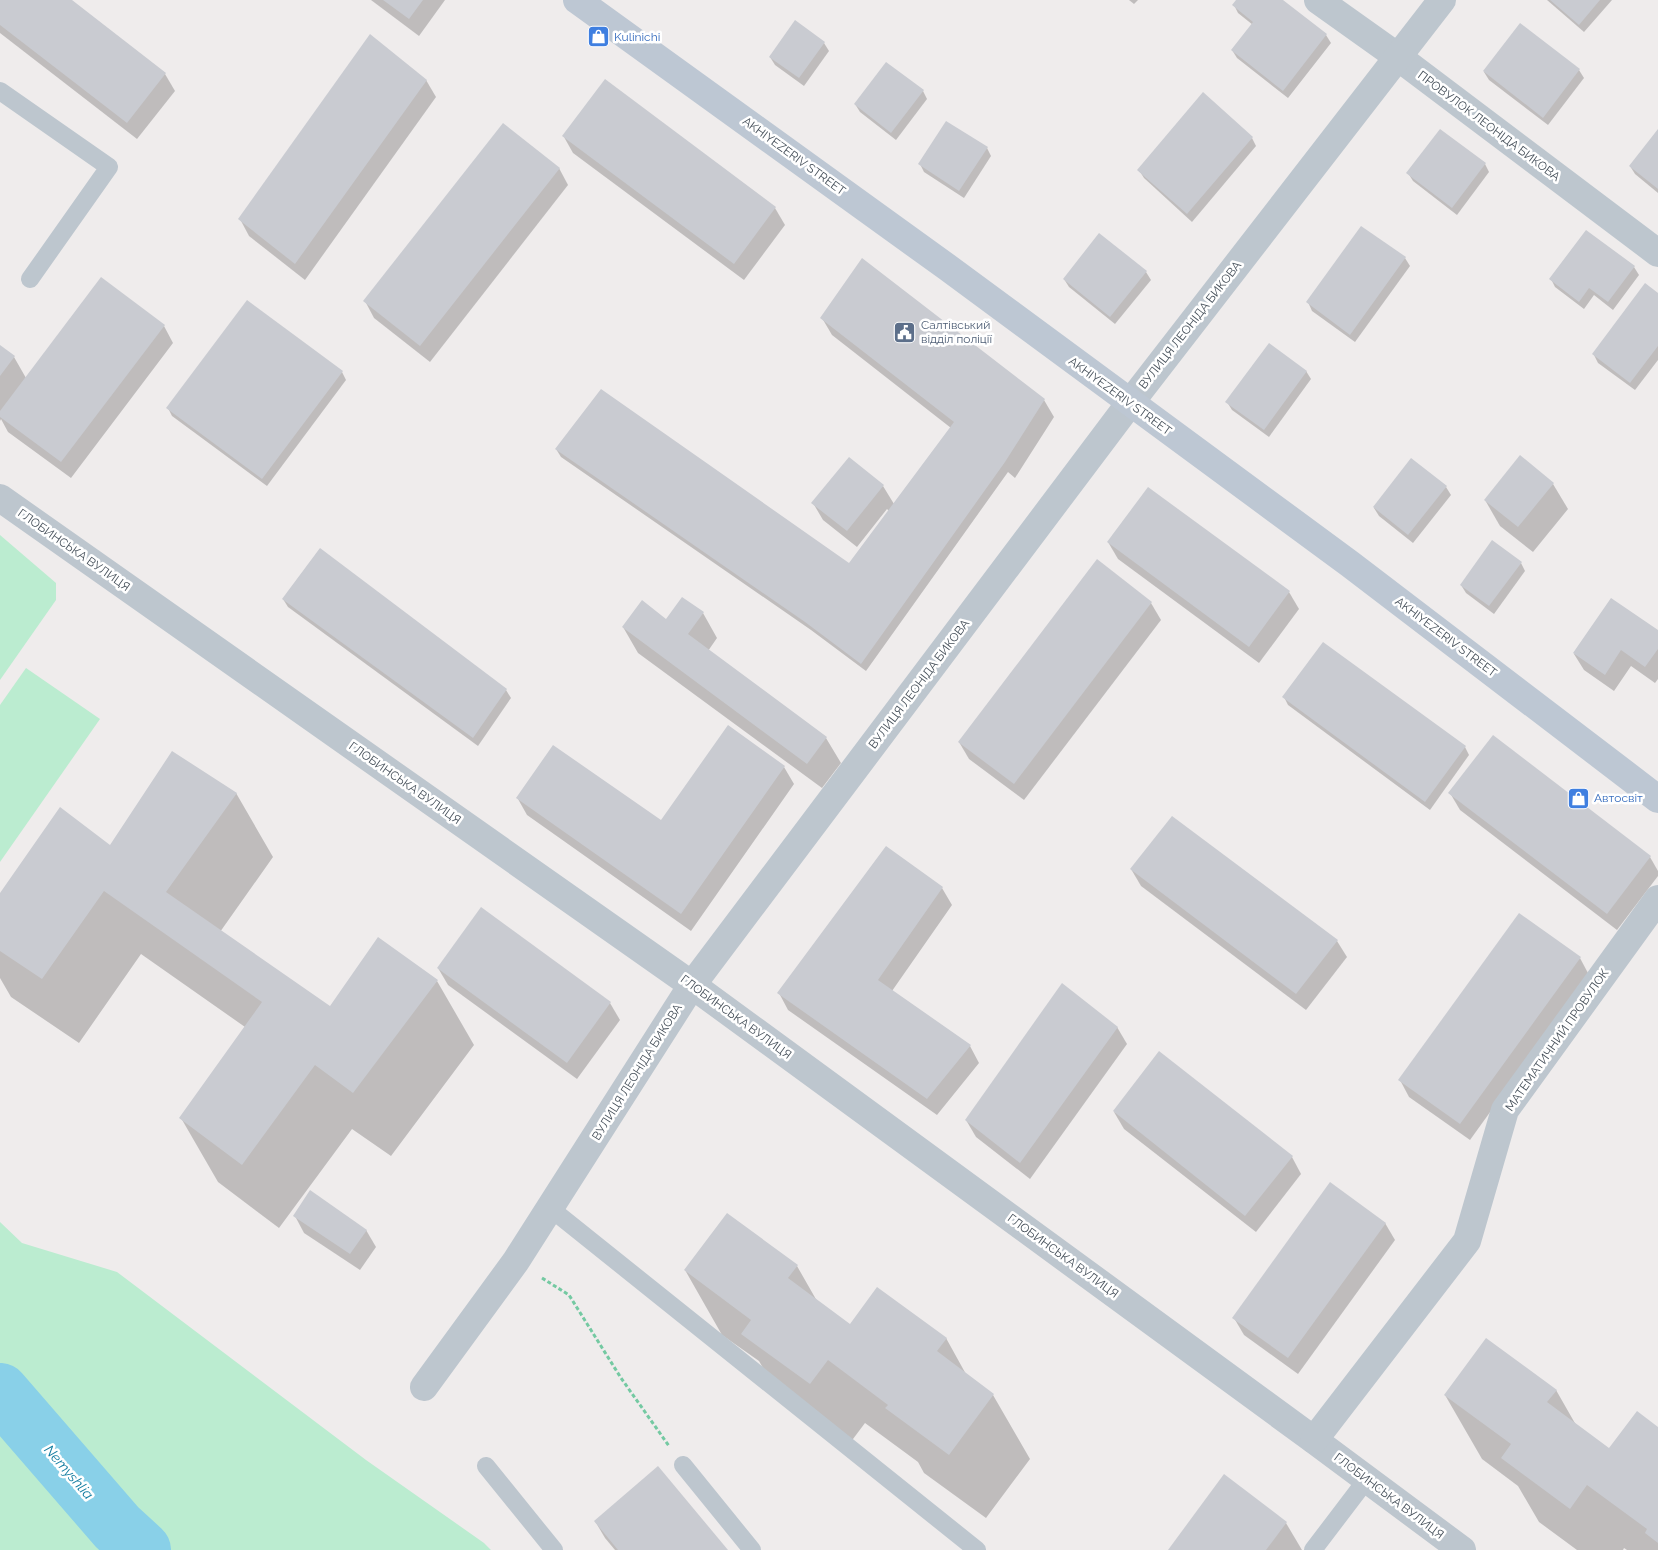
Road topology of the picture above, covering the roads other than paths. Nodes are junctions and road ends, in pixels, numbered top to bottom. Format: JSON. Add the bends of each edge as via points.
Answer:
{"nodes":[{"id":1,"x":577,"y":0,"type":"edge"},
{"id":2,"x":1318,"y":0,"type":"edge"},
{"id":3,"x":1442,"y":0,"type":"edge"},
{"id":4,"x":1398,"y":57,"type":"junction"},
{"id":5,"x":0,"y":91,"type":"edge"},
{"id":6,"x":1658,"y":253,"type":"edge"},
{"id":7,"x":30,"y":279,"type":"dead end"},
{"id":8,"x":1130,"y":403,"type":"junction"},
{"id":9,"x":0,"y":498,"type":"edge"},
{"id":10,"x":1658,"y":799,"type":"edge"},
{"id":11,"x":1658,"y":898,"type":"edge"},
{"id":12,"x":692,"y":985,"type":"junction"},
{"id":13,"x":550,"y":1208,"type":"junction"},
{"id":14,"x":424,"y":1388,"type":"dead end"},
{"id":15,"x":1314,"y":1440,"type":"junction"},
{"id":16,"x":683,"y":1465,"type":"road end"},
{"id":17,"x":486,"y":1466,"type":"dead end"},
{"id":18,"x":1367,"y":1479,"type":"junction"},
{"id":19,"x":554,"y":1550,"type":"edge"},
{"id":20,"x":752,"y":1550,"type":"edge"},
{"id":21,"x":977,"y":1550,"type":"edge"},
{"id":22,"x":1313,"y":1550,"type":"edge"},
{"id":23,"x":1462,"y":1550,"type":"edge"}],
"edges":[{"from":1,"to":8,"type":"main road","name":"AKHIYEZERIV STREET"},
{"from":2,"to":4,"type":"street","name":"ПРОВУЛОК ЛЕОНІДА БИКОВА"},
{"from":3,"to":4,"type":"street","name":"ВУЛИЦЯ ЛЕОНІДА БИКОВА"},
{"from":4,"to":6,"type":"street","name":"ПРОВУЛОК ЛЕОНІДА БИКОВА"},
{"from":4,"to":8,"type":"street","name":"ВУЛИЦЯ ЛЕОНІДА БИКОВА"},
{"from":5,"to":7,"type":"lane","via":[[109,167]]},
{"from":8,"to":10,"type":"main road","name":"AKHIYEZERIV STREET","via":[[1350,564]]},
{"from":8,"to":12,"type":"street","name":"ВУЛИЦЯ ЛЕОНІДА БИКОВА"},
{"from":9,"to":12,"type":"street","name":"ГЛОБИНСЬКА ВУЛИЦЯ"},
{"from":11,"to":15,"type":"street","name":"МАТЕМАТИЧНИЙ ПРОВУЛОК","via":[[1505,1110],[1467,1241]]},
{"from":12,"to":13,"type":"street","name":"ВУЛИЦЯ ЛЕОНІДА БИКОВА"},
{"from":12,"to":15,"type":"street","name":"ГЛОБИНСЬКА ВУЛИЦЯ"},
{"from":13,"to":14,"type":"street","name":"ВУЛИЦЯ ЛЕОНІДА БИКОВА","via":[[516,1261]]},
{"from":13,"to":21,"type":"lane"},
{"from":15,"to":18,"type":"street","name":"ГЛОБИНСЬКА ВУЛИЦЯ"},
{"from":16,"to":20,"type":"lane"},
{"from":17,"to":19,"type":"lane"},
{"from":18,"to":22,"type":"lane"},
{"from":18,"to":23,"type":"street","name":"ГЛОБИНСЬКА ВУЛИЦЯ"}]}
